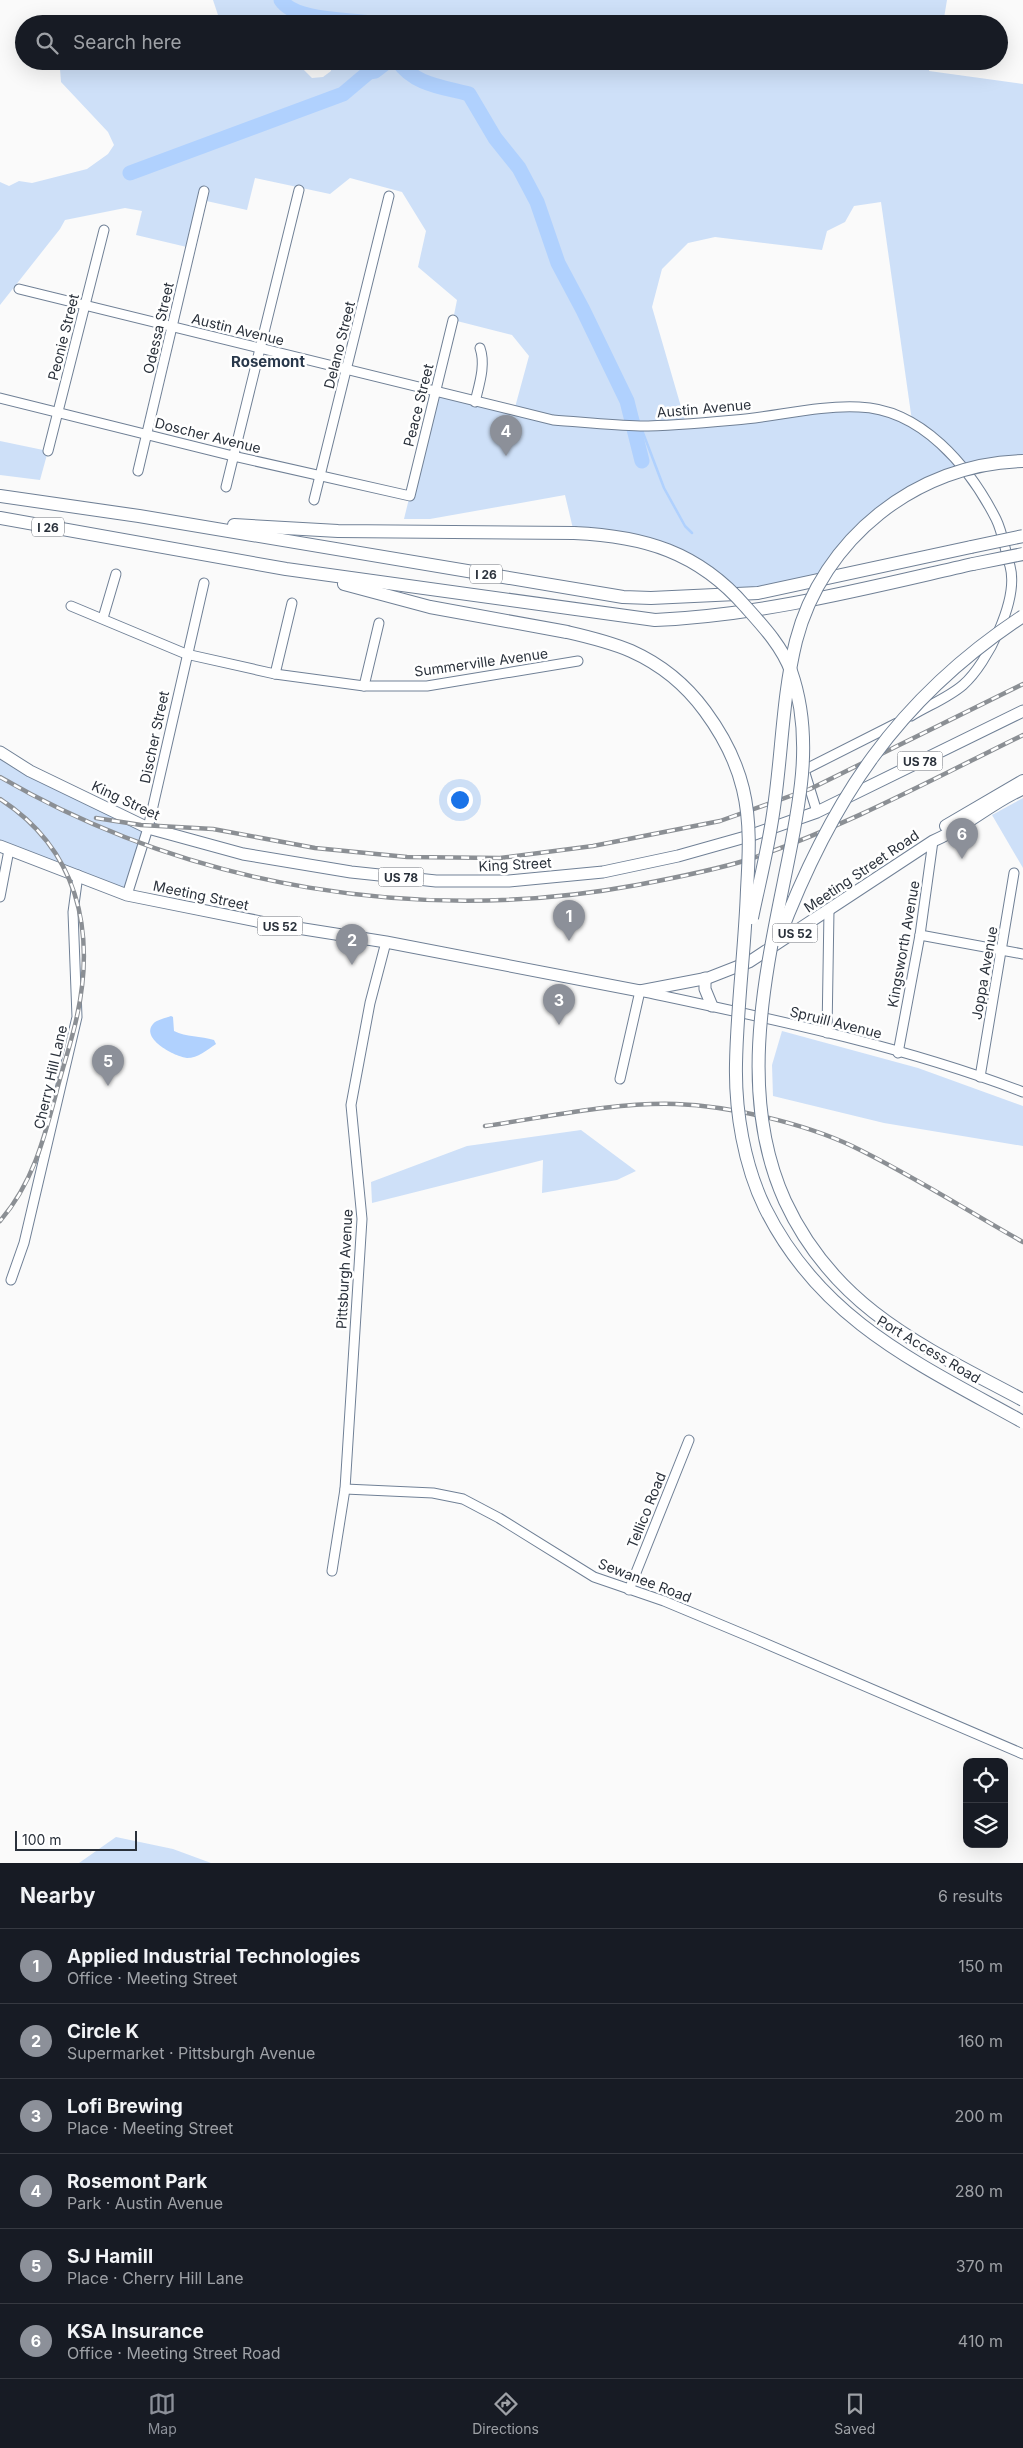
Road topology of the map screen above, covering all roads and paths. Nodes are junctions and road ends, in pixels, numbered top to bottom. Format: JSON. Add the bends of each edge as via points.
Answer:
{"nodes":[{"id":1,"x":299,"y":190,"type":"dead end"},
{"id":2,"x":204,"y":191,"type":"dead end"},
{"id":3,"x":389,"y":196,"type":"dead end"},
{"id":4,"x":104,"y":230,"type":"dead end"},
{"id":5,"x":19,"y":289,"type":"dead end"},
{"id":6,"x":85,"y":305,"type":"junction"},
{"id":7,"x":453,"y":320,"type":"dead end"},
{"id":8,"x":172,"y":327,"type":"junction"},
{"id":9,"x":260,"y":348,"type":"junction"},
{"id":10,"x":480,"y":348,"type":"dead end"},
{"id":11,"x":347,"y":369,"type":"junction"},
{"id":12,"x":436,"y":392,"type":"junction"},
{"id":13,"x":0,"y":398,"type":"edge"},
{"id":14,"x":475,"y":402,"type":"junction"},
{"id":15,"x":59,"y":412,"type":"junction"},
{"id":16,"x":147,"y":434,"type":"junction"},
{"id":17,"x":48,"y":451,"type":"dead end"},
{"id":18,"x":233,"y":456,"type":"junction"},
{"id":19,"x":1023,"y":461,"type":"edge"},
{"id":20,"x":138,"y":471,"type":"dead end"},
{"id":21,"x":320,"y":477,"type":"junction"},
{"id":22,"x":226,"y":487,"type":"dead end"},
{"id":23,"x":0,"y":496,"type":"edge"},
{"id":24,"x":410,"y":496,"type":"joint"},
{"id":25,"x":314,"y":500,"type":"dead end"},
{"id":26,"x":139,"y":516,"type":"junction"},
{"id":27,"x":0,"y":518,"type":"edge"},
{"id":28,"x":1023,"y":536,"type":"edge"},
{"id":29,"x":1023,"y":554,"type":"edge"},
{"id":30,"x":286,"y":569,"type":"junction"},
{"id":31,"x":116,"y":574,"type":"dead end"},
{"id":32,"x":204,"y":583,"type":"dead end"},
{"id":33,"x":292,"y":603,"type":"dead end"},
{"id":34,"x":71,"y":606,"type":"dead end"},
{"id":35,"x":1023,"y":616,"type":"edge"},
{"id":36,"x":102,"y":618,"type":"junction"},
{"id":37,"x":379,"y":623,"type":"dead end"},
{"id":38,"x":186,"y":654,"type":"junction"},
{"id":39,"x":578,"y":661,"type":"dead end"},
{"id":40,"x":275,"y":674,"type":"junction"},
{"id":41,"x":364,"y":686,"type":"junction"},
{"id":42,"x":1023,"y":711,"type":"edge"},
{"id":43,"x":0,"y":752,"type":"edge"},
{"id":44,"x":1023,"y":776,"type":"edge"},
{"id":45,"x":1023,"y":781,"type":"edge"},
{"id":46,"x":1023,"y":788,"type":"edge"},
{"id":47,"x":989,"y":808,"type":"joint"},
{"id":48,"x":817,"y":812,"type":"junction"},
{"id":49,"x":946,"y":826,"type":"junction"},
{"id":50,"x":148,"y":828,"type":"junction"},
{"id":51,"x":933,"y":840,"type":"junction"},
{"id":52,"x":5,"y":848,"type":"edge"},
{"id":53,"x":1014,"y":873,"type":"dead end"},
{"id":54,"x":78,"y":876,"type":"junction"},
{"id":55,"x":127,"y":895,"type":"junction"},
{"id":56,"x":0,"y":897,"type":"edge"},
{"id":57,"x":829,"y":910,"type":"junction"},
{"id":58,"x":920,"y":935,"type":"junction"},
{"id":59,"x":386,"y":942,"type":"junction"},
{"id":60,"x":1002,"y":950,"type":"junction"},
{"id":61,"x":1023,"y":954,"type":"edge"},
{"id":62,"x":744,"y":958,"type":"junction"},
{"id":63,"x":766,"y":975,"type":"junction"},
{"id":64,"x":705,"y":978,"type":"junction"},
{"id":65,"x":640,"y":990,"type":"junction"},
{"id":66,"x":712,"y":1006,"type":"junction"},
{"id":67,"x":827,"y":1033,"type":"junction"},
{"id":68,"x":898,"y":1052,"type":"junction"},
{"id":69,"x":980,"y":1077,"type":"junction"},
{"id":70,"x":620,"y":1079,"type":"dead end"},
{"id":71,"x":1023,"y":1092,"type":"edge"},
{"id":72,"x":11,"y":1280,"type":"dead end"},
{"id":73,"x":1023,"y":1400,"type":"edge"},
{"id":74,"x":1023,"y":1422,"type":"edge"},
{"id":75,"x":689,"y":1440,"type":"dead end"},
{"id":76,"x":345,"y":1489,"type":"junction"},
{"id":77,"x":332,"y":1571,"type":"dead end"},
{"id":78,"x":629,"y":1590,"type":"junction"},
{"id":79,"x":1023,"y":1754,"type":"edge"}],
"edges":[{"from":1,"to":9,"type":"street"},
{"from":2,"to":8,"type":"street","name":"Odessa Street"},
{"from":3,"to":11,"type":"street","name":"Delano Street"},
{"from":4,"to":6,"type":"street","name":"Peonie Street"},
{"from":5,"to":6,"type":"street","name":"Austin Avenue"},
{"from":6,"to":8,"type":"street","name":"Austin Avenue"},
{"from":6,"to":15,"type":"street","name":"Peonie Street"},
{"from":7,"to":12,"type":"street","name":"Peace Street"},
{"from":8,"to":9,"type":"street","name":"Austin Avenue"},
{"from":8,"to":16,"type":"street","name":"Odessa Street"},
{"from":9,"to":11,"type":"street","name":"Austin Avenue"},
{"from":9,"to":18,"type":"street"},
{"from":10,"to":14,"type":"street","via":[[482,371]]},
{"from":11,"to":12,"type":"street","name":"Austin Avenue"},
{"from":11,"to":21,"type":"street","name":"Delano Street"},
{"from":12,"to":14,"type":"street","name":"Austin Avenue"},
{"from":12,"to":24,"type":"street","name":"Peace Street"},
{"from":13,"to":15,"type":"street","name":"Doscher Avenue"},
{"from":14,"to":48,"type":"street","name":"Austin Avenue","via":[[553,420],[630,426],[705,423],[813,408],[860,407],[904,416],[934,437],[962,467],[996,520],[1011,572],[1006,615],[990,651],[963,685],[906,719],[804,770]]},
{"from":15,"to":16,"type":"street","name":"Doscher Avenue"},
{"from":15,"to":17,"type":"street","name":"Peonie Street"},
{"from":16,"to":18,"type":"street","name":"Doscher Avenue"},
{"from":16,"to":20,"type":"street","name":"Odessa Street"},
{"from":18,"to":21,"type":"street","name":"Doscher Avenue"},
{"from":18,"to":22,"type":"street"},
{"from":19,"to":62,"type":"highway","bridge":true,"via":[[967,470],[929,483],[894,502],[866,524],[845,547],[815,590],[796,641],[785,700],[773,814]]},
{"from":21,"to":24,"type":"street","name":"Doscher Avenue"},
{"from":21,"to":25,"type":"street","name":"Delano Street"},
{"from":23,"to":26,"type":"highway","number":"I 26"},
{"from":26,"to":28,"type":"highway","number":"I 26","bridge":true,"via":[[642,598],[758,593]]},
{"from":26,"to":63,"type":"highway","bridge":true,"via":[[329,531],[610,535],[646,542],[708,571],[725,584],[757,619],[782,653],[790,670],[803,726],[801,794]]},
{"from":27,"to":30,"type":"highway","number":"I 26"},
{"from":29,"to":30,"type":"highway","number":"I 26","bridge":true,"via":[[788,606],[655,620]]},
{"from":30,"to":62,"type":"highway","bridge":true,"via":[[430,607],[567,632],[609,643],[652,661],[684,686],[723,738],[739,776],[748,818]]},
{"from":31,"to":36,"type":"street"},
{"from":32,"to":38,"type":"street","name":"Discher Street"},
{"from":33,"to":40,"type":"street"},
{"from":34,"to":36,"type":"street","name":"Summerville Avenue"},
{"from":35,"to":63,"type":"highway","bridge":true,"via":[[952,669],[901,720],[866,764],[807,870]]},
{"from":36,"to":38,"type":"street","name":"Summerville Avenue"},
{"from":37,"to":41,"type":"street"},
{"from":38,"to":40,"type":"street","name":"Summerville Avenue"},
{"from":38,"to":50,"type":"street","name":"Discher Street"},
{"from":39,"to":41,"type":"street","name":"Summerville Avenue","via":[[427,686]]},
{"from":40,"to":41,"type":"street","name":"Summerville Avenue"},
{"from":42,"to":48,"type":"main road","name":"King Street","number":"US 78"},
{"from":43,"to":50,"type":"main road","name":"King Street","number":"US 78","via":[[30,771]]},
{"from":44,"to":49,"type":"main road","name":"Meeting Street Road","number":"US 52"},
{"from":45,"to":49,"type":"highway"},
{"from":46,"to":47,"type":"highway"},
{"from":47,"to":51,"type":"main road","name":"Meeting Street Road","number":"US 52","via":[[948,835]]},
{"from":48,"to":50,"type":"main road","name":"King Street","number":"US 78","via":[[749,836],[669,858],[603,872],[509,881],[436,881],[352,872],[243,854]]},
{"from":49,"to":51,"type":"main road","name":"Meeting Street Road","number":"US 52"},
{"from":50,"to":55,"type":"street","name":"Discher Street"},
{"from":51,"to":57,"type":"main road","name":"Meeting Street Road","number":"US 52"},
{"from":51,"to":58,"type":"street","name":"Kingsworth Avenue"},
{"from":52,"to":54,"type":"main road","name":"Meeting Street","number":"US 52"},
{"from":52,"to":56,"type":"street"},
{"from":53,"to":60,"type":"street","name":"Joppa Avenue"},
{"from":54,"to":55,"type":"main road","name":"Meeting Street","number":"US 52"},
{"from":54,"to":72,"type":"street","name":"Cherry Hill Lane","via":[[73,912],[77,1017],[24,1243]]},
{"from":55,"to":59,"type":"main road","name":"Meeting Street","number":"US 52","via":[[266,923]]},
{"from":57,"to":64,"type":"main road","name":"Meeting Street Road","number":"US 52","via":[[749,962]]},
{"from":57,"to":67,"type":"street"},
{"from":58,"to":60,"type":"street"},
{"from":58,"to":68,"type":"street","name":"Kingsworth Avenue"},
{"from":59,"to":65,"type":"main road","name":"Meeting Street","number":"US 52"},
{"from":59,"to":76,"type":"street","name":"Pittsburgh Avenue","via":[[370,1003],[351,1105],[362,1219]]},
{"from":60,"to":61,"type":"street"},
{"from":60,"to":69,"type":"street","name":"Joppa Avenue"},
{"from":62,"to":74,"type":"highway","name":"Port Access Road","bridge":true,"via":[[736,1062],[738,1105],[754,1182],[775,1227],[820,1288],[858,1324],[912,1360]]},
{"from":63,"to":73,"type":"highway","name":"Port Access Road","bridge":true,"via":[[758,1049],[758,1092],[773,1169],[784,1199],[810,1246],[854,1297],[890,1326]]},
{"from":64,"to":65,"type":"main road","name":"Meeting Street Road","number":"US 52"},
{"from":64,"to":66,"type":"main road","via":[[705,989]]},
{"from":65,"to":66,"type":"street","name":"Spruill Avenue"},
{"from":65,"to":70,"type":"street"},
{"from":66,"to":67,"type":"street","name":"Spruill Avenue"},
{"from":67,"to":68,"type":"street","name":"Spruill Avenue"},
{"from":68,"to":69,"type":"street","name":"Spruill Avenue"},
{"from":69,"to":71,"type":"street","name":"Spruill Avenue"},
{"from":75,"to":78,"type":"street","name":"Tellico Road"},
{"from":76,"to":77,"type":"street","name":"Pittsburgh Avenue"},
{"from":76,"to":78,"type":"street","name":"Sewanee Road","via":[[433,1493],[463,1499],[594,1576]]},
{"from":78,"to":79,"type":"street","name":"Sewanee Road","via":[[664,1601]]}]}
